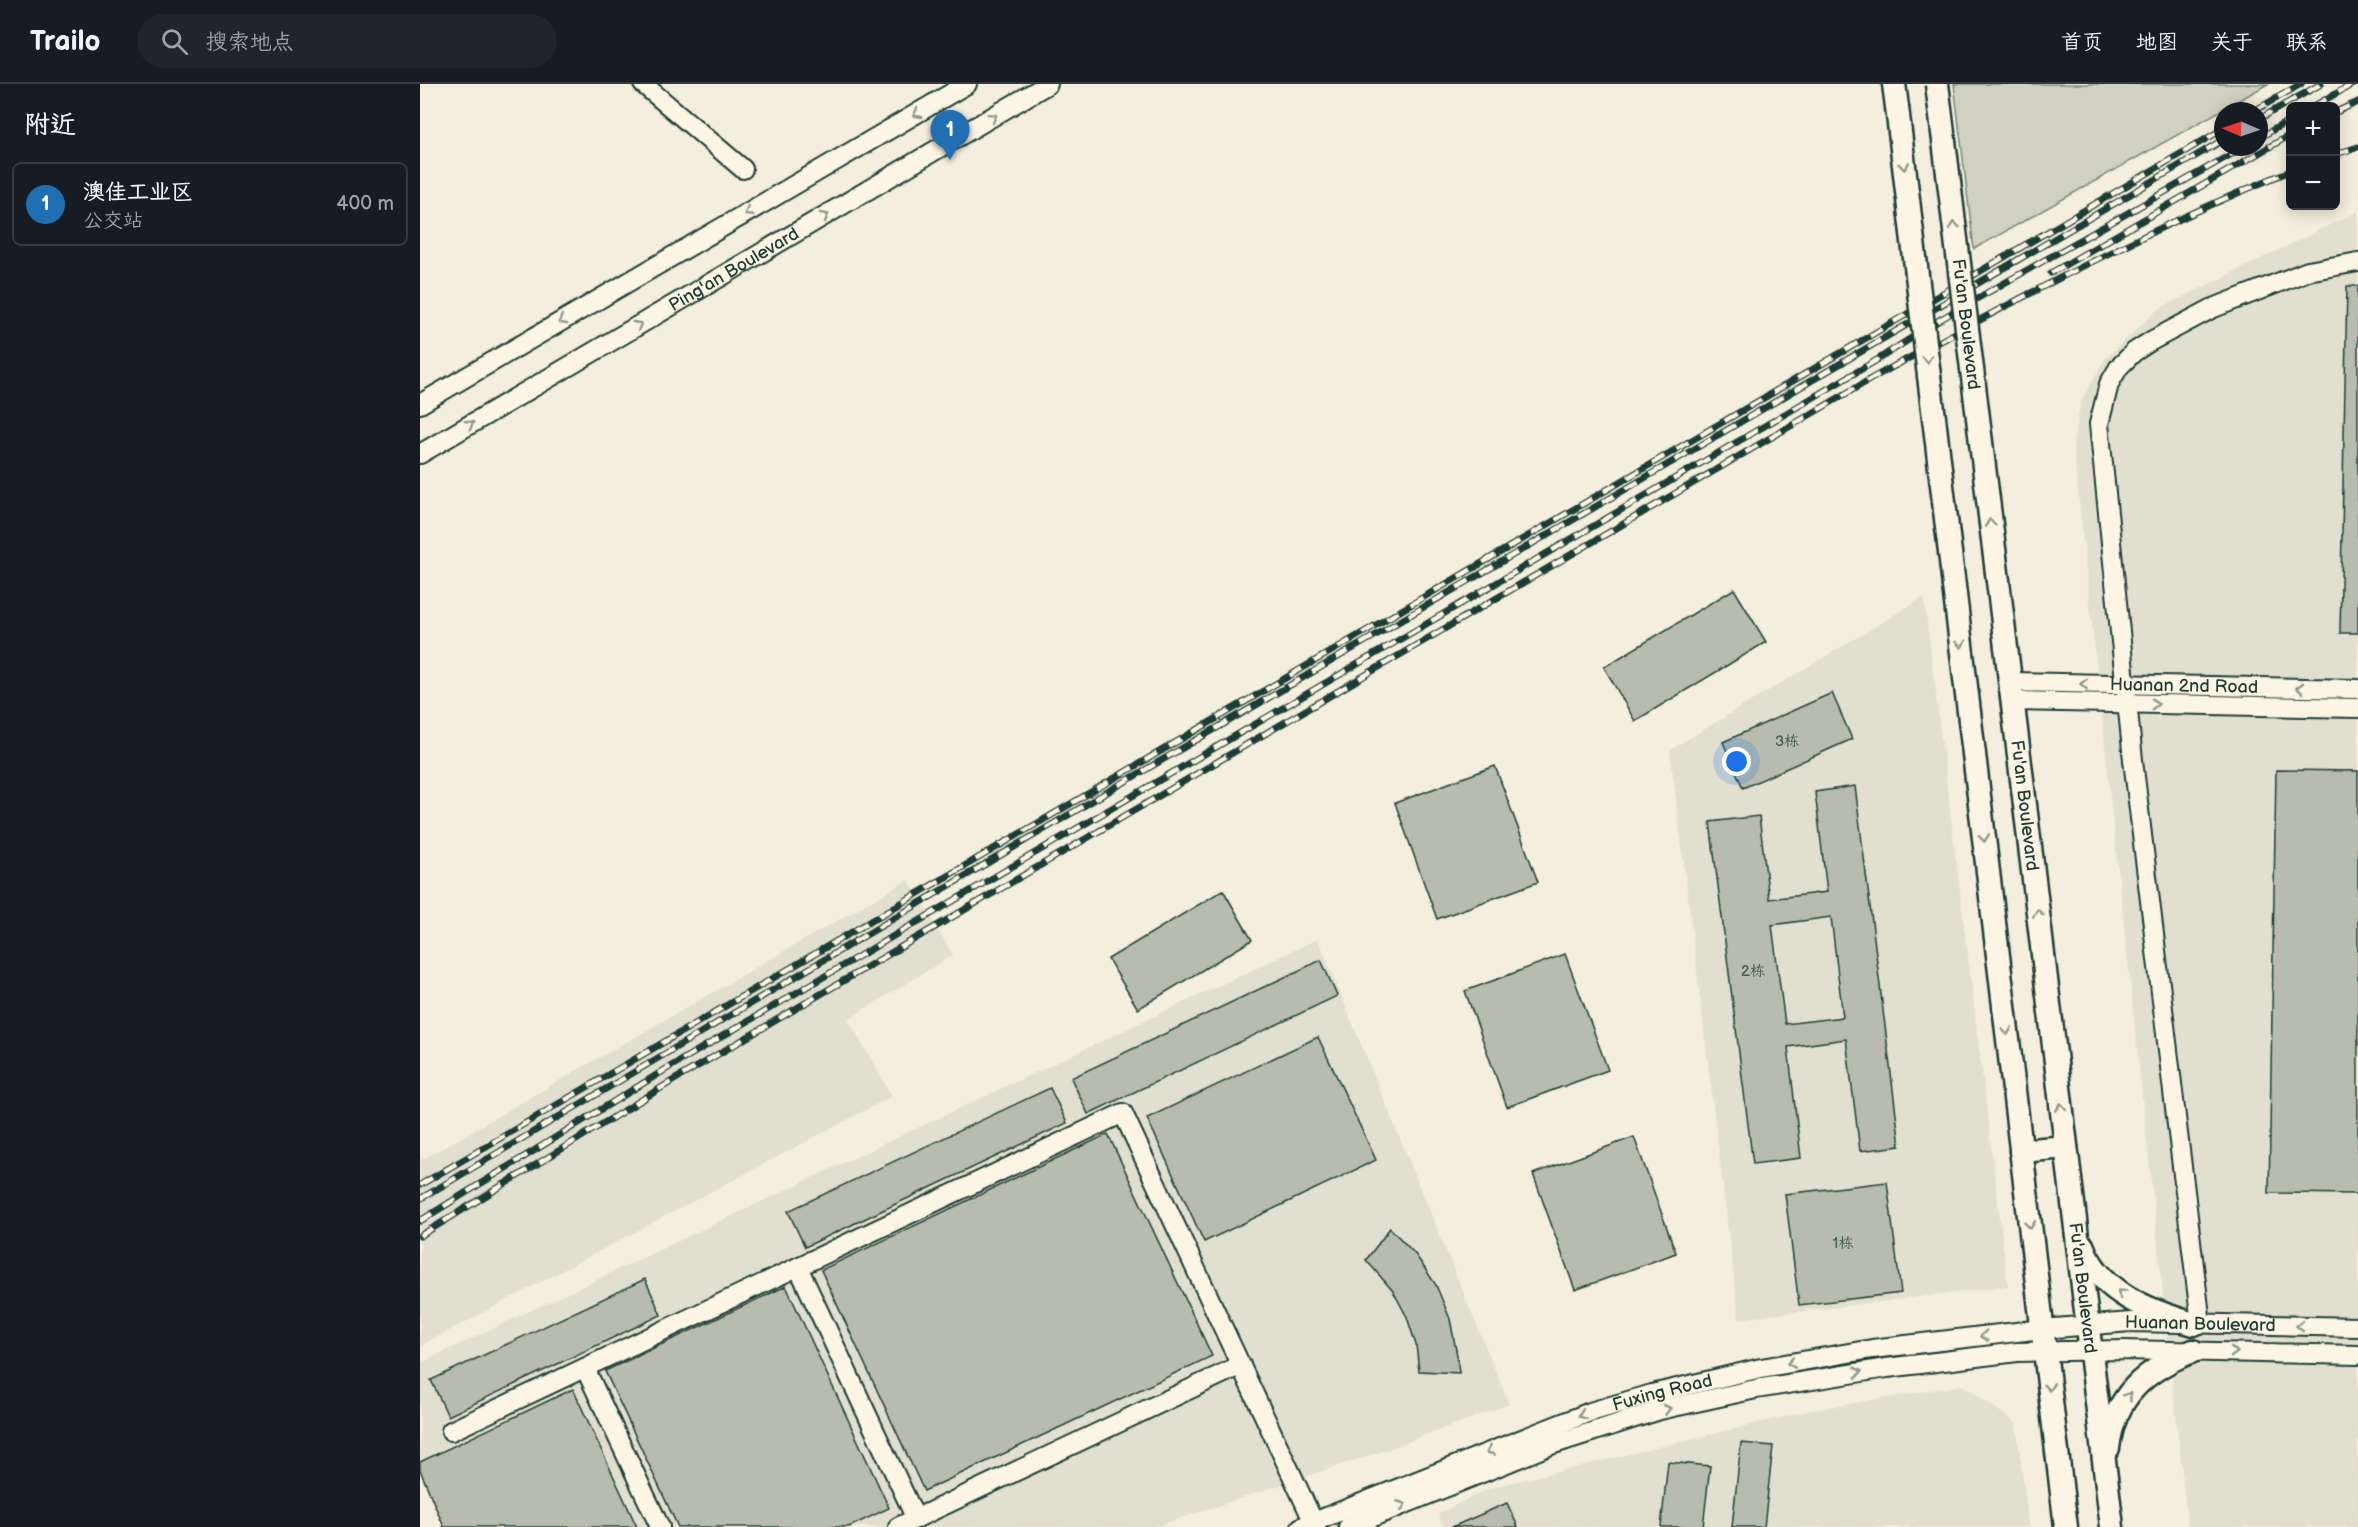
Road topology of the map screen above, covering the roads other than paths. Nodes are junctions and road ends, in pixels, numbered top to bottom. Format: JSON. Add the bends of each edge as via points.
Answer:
{"nodes":[{"id":1,"x":643,"y":84,"type":"edge"},
{"id":2,"x":967,"y":84,"type":"edge"},
{"id":3,"x":1048,"y":84,"type":"edge"},
{"id":4,"x":1894,"y":84,"type":"edge"},
{"id":5,"x":1937,"y":84,"type":"edge"},
{"id":6,"x":743,"y":169,"type":"dead end"},
{"id":7,"x":2358,"y":262,"type":"edge"},
{"id":8,"x":420,"y":404,"type":"edge"},
{"id":9,"x":420,"y":454,"type":"edge"},
{"id":10,"x":2125,"y":685,"type":"junction"},
{"id":11,"x":2358,"y":689,"type":"edge"},
{"id":12,"x":2011,"y":692,"type":"junction"},
{"id":13,"x":2127,"y":703,"type":"junction"},
{"id":14,"x":2358,"y":708,"type":"edge"},
{"id":15,"x":2066,"y":1147,"type":"junction"},
{"id":16,"x":2021,"y":1151,"type":"junction"},
{"id":17,"x":2076,"y":1227,"type":"junction"},
{"id":18,"x":798,"y":1267,"type":"junction"},
{"id":19,"x":2198,"y":1324,"type":"junction"},
{"id":20,"x":2088,"y":1326,"type":"junction"},
{"id":21,"x":2358,"y":1327,"type":"edge"},
{"id":22,"x":2044,"y":1340,"type":"junction"},
{"id":23,"x":2091,"y":1351,"type":"junction"},
{"id":24,"x":2193,"y":1351,"type":"junction"},
{"id":25,"x":2358,"y":1355,"type":"edge"},
{"id":26,"x":1241,"y":1365,"type":"junction"},
{"id":27,"x":585,"y":1368,"type":"junction"},
{"id":28,"x":451,"y":1431,"type":"dead end"},
{"id":29,"x":2106,"y":1471,"type":"junction"},
{"id":30,"x":916,"y":1519,"type":"junction"},
{"id":31,"x":1310,"y":1525,"type":"edge"},
{"id":32,"x":660,"y":1527,"type":"edge"},
{"id":33,"x":898,"y":1527,"type":"edge"},
{"id":34,"x":1348,"y":1527,"type":"edge"},
{"id":35,"x":2066,"y":1527,"type":"edge"},
{"id":36,"x":2112,"y":1527,"type":"edge"}],
"edges":[{"from":1,"to":6,"type":"street"},
{"from":2,"to":8,"type":"street","one_way":true},
{"from":9,"to":3,"type":"street","name":"Ping'an Boulevard","one_way":true},
{"from":4,"to":16,"type":"main road","one_way":true,"bridge":true},
{"from":12,"to":5,"type":"main road","name":"Fu'an Boulevard","one_way":true,"bridge":true},
{"from":7,"to":10,"type":"street","via":[[2308,272],[2211,309],[2134,352],[2109,384],[2099,424],[2100,447]]},
{"from":11,"to":10,"type":"street","name":"Huanan 2nd Road","one_way":true},
{"from":10,"to":12,"type":"street","name":"Huanan 2nd Road","one_way":true},
{"from":10,"to":13,"type":"street"},
{"from":12,"to":13,"type":"street","name":"Huanan 2nd Road"},
{"from":15,"to":12,"type":"main road","name":"Fu'an Boulevard","one_way":true},
{"from":13,"to":14,"type":"street","name":"Huanan 2nd Road","one_way":true},
{"from":13,"to":19,"type":"street"},
{"from":15,"to":16,"type":"main road"},
{"from":15,"to":17,"type":"main road","name":"Fu'an Boulevard"},
{"from":16,"to":22,"type":"main road","one_way":true},
{"from":19,"to":17,"type":"main road","one_way":true,"via":[[2142,1306],[2105,1281],[2089,1258]]},
{"from":17,"to":20,"type":"main road","name":"Fu'an Boulevard"},
{"from":18,"to":26,"type":"street","via":[[1123,1113]]},
{"from":18,"to":27,"type":"street"},
{"from":18,"to":30,"type":"street"},
{"from":19,"to":20,"type":"street","name":"Huanan Boulevard","via":[[2132,1322]]},
{"from":21,"to":19,"type":"street","name":"Huanan Boulevard","one_way":true},
{"from":20,"to":22,"type":"street","name":"Huanan Boulevard"},
{"from":20,"to":23,"type":"main road","name":"Fu'an Boulevard"},
{"from":22,"to":23,"type":"street","name":"Huanan Boulevard"},
{"from":22,"to":31,"type":"street","name":"Fuxing Road","one_way":true,"via":[[1817,1358],[1652,1394],[1527,1436]]},
{"from":34,"to":22,"type":"street","name":"Fuxing Road","one_way":true,"via":[[1551,1445],[1670,1408],[1824,1377],[1989,1355]]},
{"from":22,"to":35,"type":"main road","one_way":true},
{"from":23,"to":24,"type":"street","name":"Huanan Boulevard"},
{"from":23,"to":29,"type":"main road","name":"Fu'an Boulevard"},
{"from":24,"to":25,"type":"street","name":"Huanan Boulevard","one_way":true},
{"from":29,"to":24,"type":"main road","one_way":true,"via":[[2112,1425],[2134,1387],[2167,1361]]},
{"from":26,"to":30,"type":"street"},
{"from":26,"to":31,"type":"street"},
{"from":27,"to":28,"type":"street"},
{"from":27,"to":32,"type":"street"},
{"from":29,"to":36,"type":"main road","name":"Fu'an Boulevard"},
{"from":30,"to":33,"type":"street"}]}
